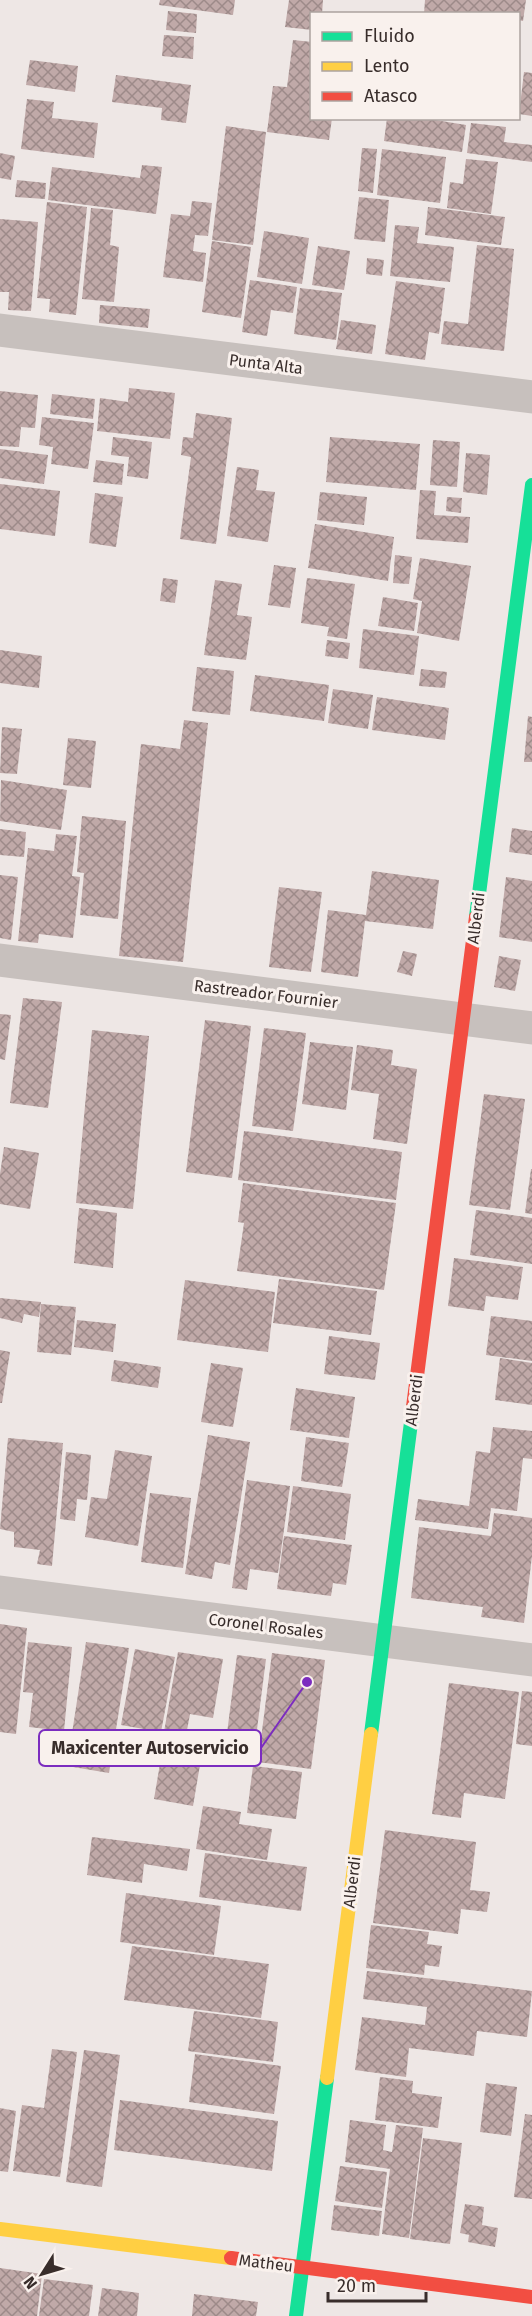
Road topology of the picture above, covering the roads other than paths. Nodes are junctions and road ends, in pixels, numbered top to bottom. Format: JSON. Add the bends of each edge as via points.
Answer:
{"nodes":[{"id":1,"x":0,"y":330,"type":"edge"},
{"id":2,"x":532,"y":397,"type":"edge"},
{"id":3,"x":532,"y":485,"type":"edge"},
{"id":4,"x":0,"y":960,"type":"edge"},
{"id":5,"x":463,"y":1019,"type":"junction"},
{"id":6,"x":532,"y":1028,"type":"edge"},
{"id":7,"x":0,"y":1592,"type":"edge"},
{"id":8,"x":383,"y":1641,"type":"junction"},
{"id":9,"x":532,"y":1660,"type":"edge"},
{"id":10,"x":0,"y":2229,"type":"edge"},
{"id":11,"x":302,"y":2268,"type":"junction"},
{"id":12,"x":532,"y":2297,"type":"edge"},
{"id":13,"x":296,"y":2316,"type":"edge"}],
"edges":[{"from":1,"to":2,"type":"street","name":"Punta Alta"},
{"from":3,"to":5,"type":"street","name":"Alberdi"},
{"from":4,"to":5,"type":"street","name":"Rastreador Fournier"},
{"from":5,"to":6,"type":"street","name":"Rastreador Fournier"},
{"from":5,"to":8,"type":"street","name":"Alberdi"},
{"from":7,"to":8,"type":"street","name":"Coronel Rosales"},
{"from":8,"to":9,"type":"street","name":"Coronel Rosales"},
{"from":8,"to":11,"type":"street","name":"Alberdi"},
{"from":10,"to":11,"type":"street","name":"Matheu"},
{"from":11,"to":12,"type":"street","name":"Matheu"},
{"from":11,"to":13,"type":"street","name":"Alberdi"}]}
